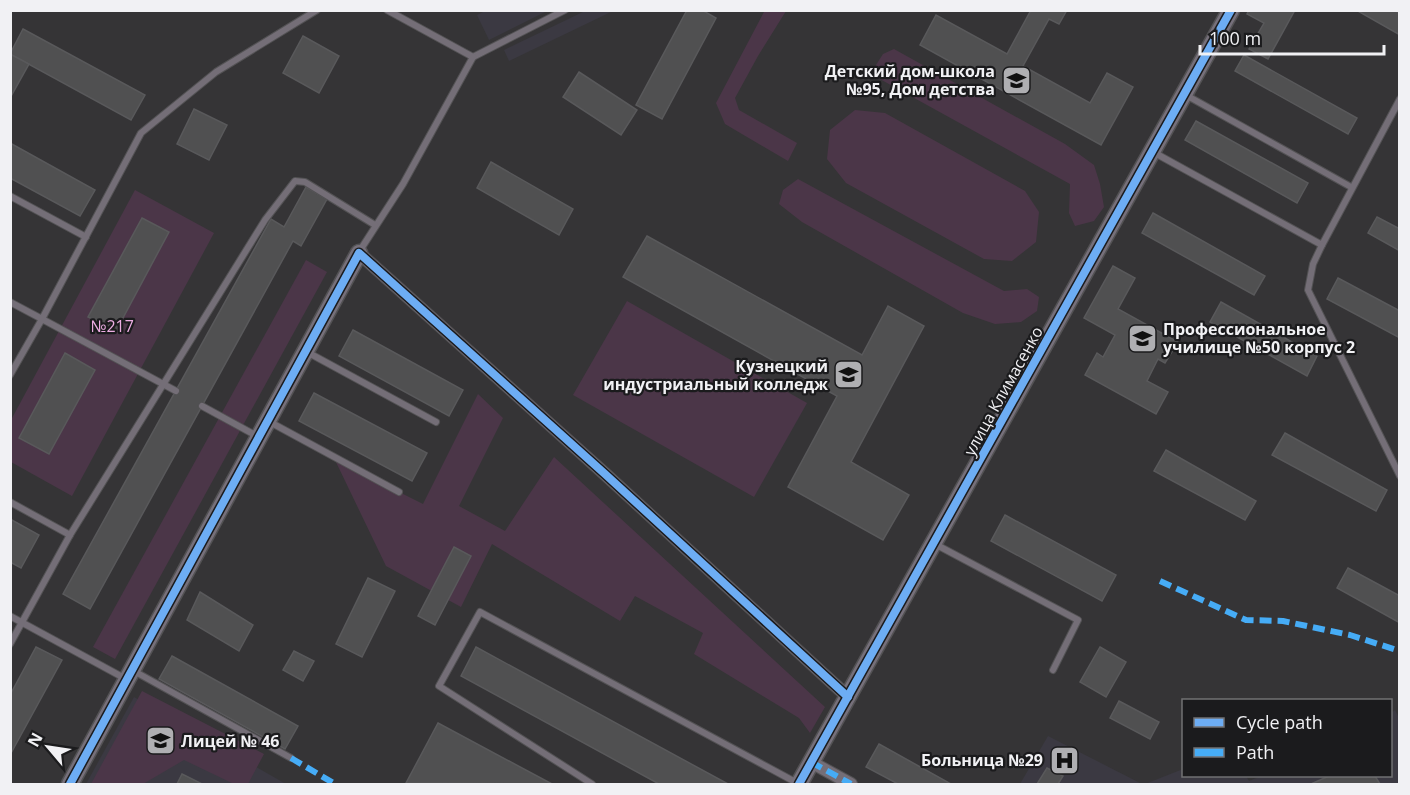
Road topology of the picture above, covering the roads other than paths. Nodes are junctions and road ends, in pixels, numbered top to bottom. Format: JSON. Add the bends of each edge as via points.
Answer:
{"nodes":[{"id":1,"x":317,"y":10,"type":"edge"},
{"id":2,"x":387,"y":10,"type":"edge"},
{"id":3,"x":565,"y":10,"type":"edge"},
{"id":4,"x":1231,"y":10,"type":"edge"},
{"id":5,"x":473,"y":57,"type":"junction"},
{"id":6,"x":1184,"y":94,"type":"junction"},
{"id":7,"x":1400,"y":99,"type":"edge"},
{"id":8,"x":1392,"y":111,"type":"junction"},
{"id":9,"x":1400,"y":116,"type":"edge"},
{"id":10,"x":1153,"y":151,"type":"junction"},
{"id":11,"x":1352,"y":187,"type":"junction"},
{"id":12,"x":10,"y":196,"type":"edge"},
{"id":13,"x":375,"y":225,"type":"junction"},
{"id":14,"x":86,"y":237,"type":"junction"},
{"id":15,"x":1322,"y":245,"type":"junction"},
{"id":16,"x":359,"y":253,"type":"junction"},
{"id":17,"x":10,"y":302,"type":"edge"},
{"id":18,"x":42,"y":319,"type":"junction"},
{"id":19,"x":306,"y":351,"type":"junction"},
{"id":20,"x":10,"y":375,"type":"edge"},
{"id":21,"x":164,"y":385,"type":"junction"},
{"id":22,"x":176,"y":391,"type":"dead end"},
{"id":23,"x":202,"y":406,"type":"dead end"},
{"id":24,"x":267,"y":420,"type":"junction"},
{"id":25,"x":436,"y":422,"type":"dead end"},
{"id":26,"x":258,"y":437,"type":"junction"},
{"id":27,"x":1400,"y":476,"type":"edge"},
{"id":28,"x":399,"y":492,"type":"dead end"},
{"id":29,"x":10,"y":502,"type":"edge"},
{"id":30,"x":70,"y":535,"type":"junction"},
{"id":31,"x":933,"y":543,"type":"junction"},
{"id":32,"x":10,"y":616,"type":"edge"},
{"id":33,"x":22,"y":623,"type":"junction"},
{"id":34,"x":10,"y":644,"type":"edge"},
{"id":35,"x":1053,"y":670,"type":"dead end"},
{"id":36,"x":129,"y":675,"type":"junction"},
{"id":37,"x":848,"y":697,"type":"junction"},
{"id":38,"x":291,"y":758,"type":"dead end"},
{"id":39,"x":811,"y":762,"type":"junction"},
{"id":40,"x":70,"y":784,"type":"edge"},
{"id":41,"x":592,"y":784,"type":"edge"},
{"id":42,"x":799,"y":784,"type":"edge"},
{"id":43,"x":851,"y":784,"type":"edge"}],
"edges":[{"from":1,"to":14,"type":"lane","via":[[216,72],[141,133]]},
{"from":2,"to":5,"type":"lane"},
{"from":3,"to":5,"type":"lane"},
{"from":4,"to":6,"type":"street","name":"улица Климасенко"},
{"from":5,"to":13,"type":"lane","via":[[403,184]]},
{"from":6,"to":10,"type":"street","name":"улица Климасенко"},
{"from":6,"to":11,"type":"lane"},
{"from":7,"to":8,"type":"lane"},
{"from":8,"to":9,"type":"lane"},
{"from":8,"to":11,"type":"lane"},
{"from":10,"to":15,"type":"lane"},
{"from":10,"to":31,"type":"street","name":"улица Климасенко"},
{"from":11,"to":15,"type":"lane"},
{"from":12,"to":14,"type":"lane"},
{"from":13,"to":16,"type":"lane"},
{"from":13,"to":21,"type":"lane","via":[[305,182],[295,181],[266,220]]},
{"from":14,"to":18,"type":"lane"},
{"from":15,"to":27,"type":"lane","via":[[1308,290]]},
{"from":16,"to":19,"type":"street"},
{"from":16,"to":37,"type":"street"},
{"from":17,"to":18,"type":"lane"},
{"from":18,"to":20,"type":"lane"},
{"from":18,"to":21,"type":"lane"},
{"from":19,"to":24,"type":"street"},
{"from":19,"to":25,"type":"lane"},
{"from":21,"to":22,"type":"lane"},
{"from":21,"to":30,"type":"lane"},
{"from":23,"to":26,"type":"lane"},
{"from":24,"to":26,"type":"street"},
{"from":24,"to":28,"type":"lane"},
{"from":26,"to":36,"type":"street"},
{"from":29,"to":30,"type":"lane"},
{"from":30,"to":33,"type":"lane"},
{"from":31,"to":35,"type":"lane","via":[[1078,620]]},
{"from":31,"to":37,"type":"street","name":"улица Климасенко"},
{"from":32,"to":33,"type":"lane"},
{"from":33,"to":34,"type":"lane"},
{"from":33,"to":36,"type":"lane"},
{"from":36,"to":38,"type":"lane"},
{"from":36,"to":40,"type":"street"},
{"from":37,"to":39,"type":"street","name":"улица Климасенко"},
{"from":39,"to":42,"type":"street","name":"улица Климасенко"},
{"from":39,"to":43,"type":"street"},
{"from":41,"to":42,"type":"lane","via":[[439,686],[480,612]]}]}
